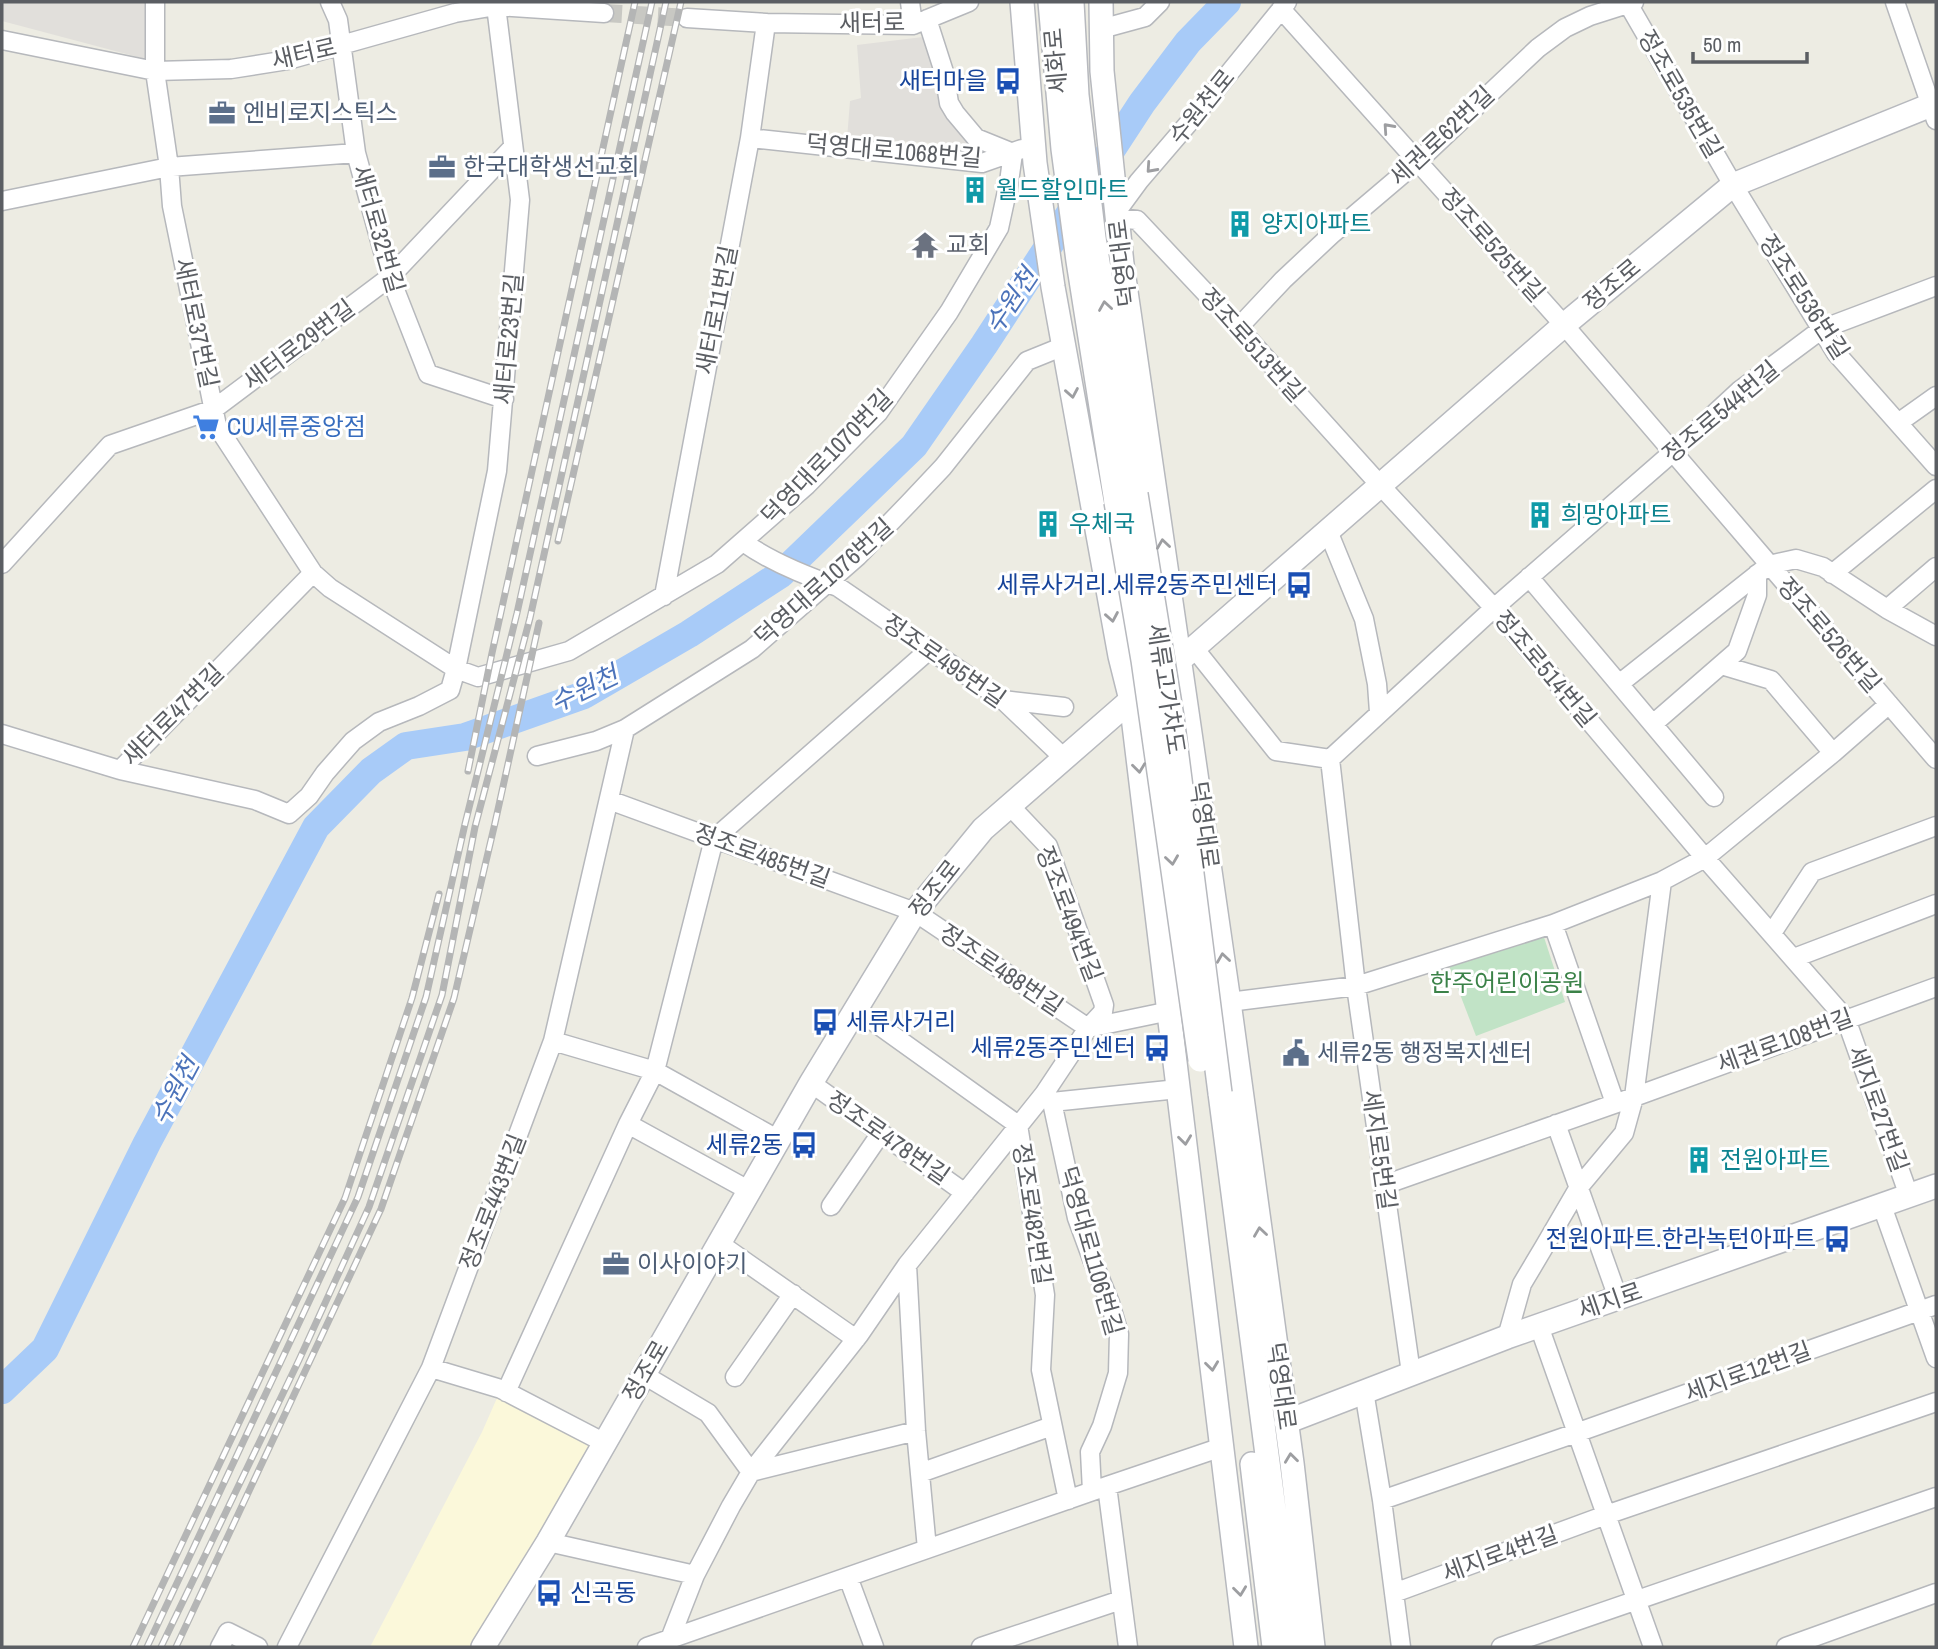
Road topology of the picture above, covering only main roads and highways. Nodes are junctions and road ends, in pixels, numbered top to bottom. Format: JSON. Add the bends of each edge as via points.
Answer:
{"nodes":[{"id":1,"x":1022,"y":2,"type":"edge"},
{"id":2,"x":1050,"y":2,"type":"edge"},
{"id":3,"x":1072,"y":2,"type":"edge"},
{"id":4,"x":1101,"y":2,"type":"edge"},
{"id":5,"x":1077,"y":95,"type":"joint"},
{"id":6,"x":1935,"y":109,"type":"edge"},
{"id":7,"x":1070,"y":120,"type":"junction"},
{"id":8,"x":1063,"y":149,"type":"junction"},
{"id":9,"x":1110,"y":219,"type":"junction"},
{"id":10,"x":1054,"y":294,"type":"junction"},
{"id":11,"x":1126,"y":498,"type":"junction"},
{"id":12,"x":1187,"y":654,"type":"junction"},
{"id":13,"x":1131,"y":700,"type":"junction"},
{"id":14,"x":1212,"y":1093,"type":"joint"},
{"id":15,"x":1936,"y":1186,"type":"edge"},
{"id":16,"x":1286,"y":1422,"type":"junction"},
{"id":17,"x":1295,"y":1502,"type":"junction"},
{"id":18,"x":1230,"y":1509,"type":"junction"},
{"id":19,"x":1276,"y":1591,"type":"junction"},
{"id":20,"x":483,"y":1647,"type":"edge"},
{"id":21,"x":1247,"y":1647,"type":"edge"},
{"id":22,"x":1274,"y":1647,"type":"edge"},
{"id":23,"x":1292,"y":1647,"type":"edge"},
{"id":24,"x":1313,"y":1647,"type":"edge"}],
"edges":[{"from":1,"to":10,"type":"main road","via":[[1032,140]]},
{"from":2,"to":7,"type":"main road","name":"세화로"},
{"from":3,"to":5,"type":"main road","name":"세화로"},
{"from":4,"to":9,"type":"main road","name":"덕영대로"},
{"from":5,"to":7,"type":"main road","name":"덕영대로"},
{"from":6,"to":12,"type":"main road","name":"정조로","via":[[1733,185],[1564,325]]},
{"from":7,"to":8,"type":"main road","name":"덕영대로"},
{"from":7,"to":9,"type":"main road"},
{"from":8,"to":10,"type":"main road"},
{"from":8,"to":11,"type":"main road","name":"덕영대로","via":[[1078,261]]},
{"from":11,"to":9,"type":"main road","name":"덕영대로","one_way":true},
{"from":12,"to":9,"type":"main road","name":"덕영대로","one_way":true,"via":[[1122,264]]},
{"from":10,"to":13,"type":"main road","one_way":true},
{"from":11,"to":14,"type":"main road","name":"세류고가차도","bridge":true,"via":[[1143,660]]},
{"from":12,"to":13,"type":"main road","name":"정조로"},
{"from":16,"to":12,"type":"main road","name":"덕영대로","one_way":true},
{"from":13,"to":18,"type":"main road","one_way":true},
{"from":13,"to":20,"type":"main road","name":"정조로","via":[[983,829],[915,912]]},
{"from":14,"to":19,"type":"main road","name":"덕영대로"},
{"from":15,"to":16,"type":"main road","name":"세지로","via":[[1507,1337]]},
{"from":17,"to":16,"type":"main road","name":"덕영대로","one_way":true},
{"from":17,"to":19,"type":"main road"},
{"from":17,"to":24,"type":"main road","name":"덕영대로"},
{"from":18,"to":19,"type":"main road"},
{"from":18,"to":21,"type":"main road","one_way":true},
{"from":19,"to":22,"type":"main road","name":"덕영대로"},
{"from":19,"to":23,"type":"main road","name":"덕영대로"}]}
